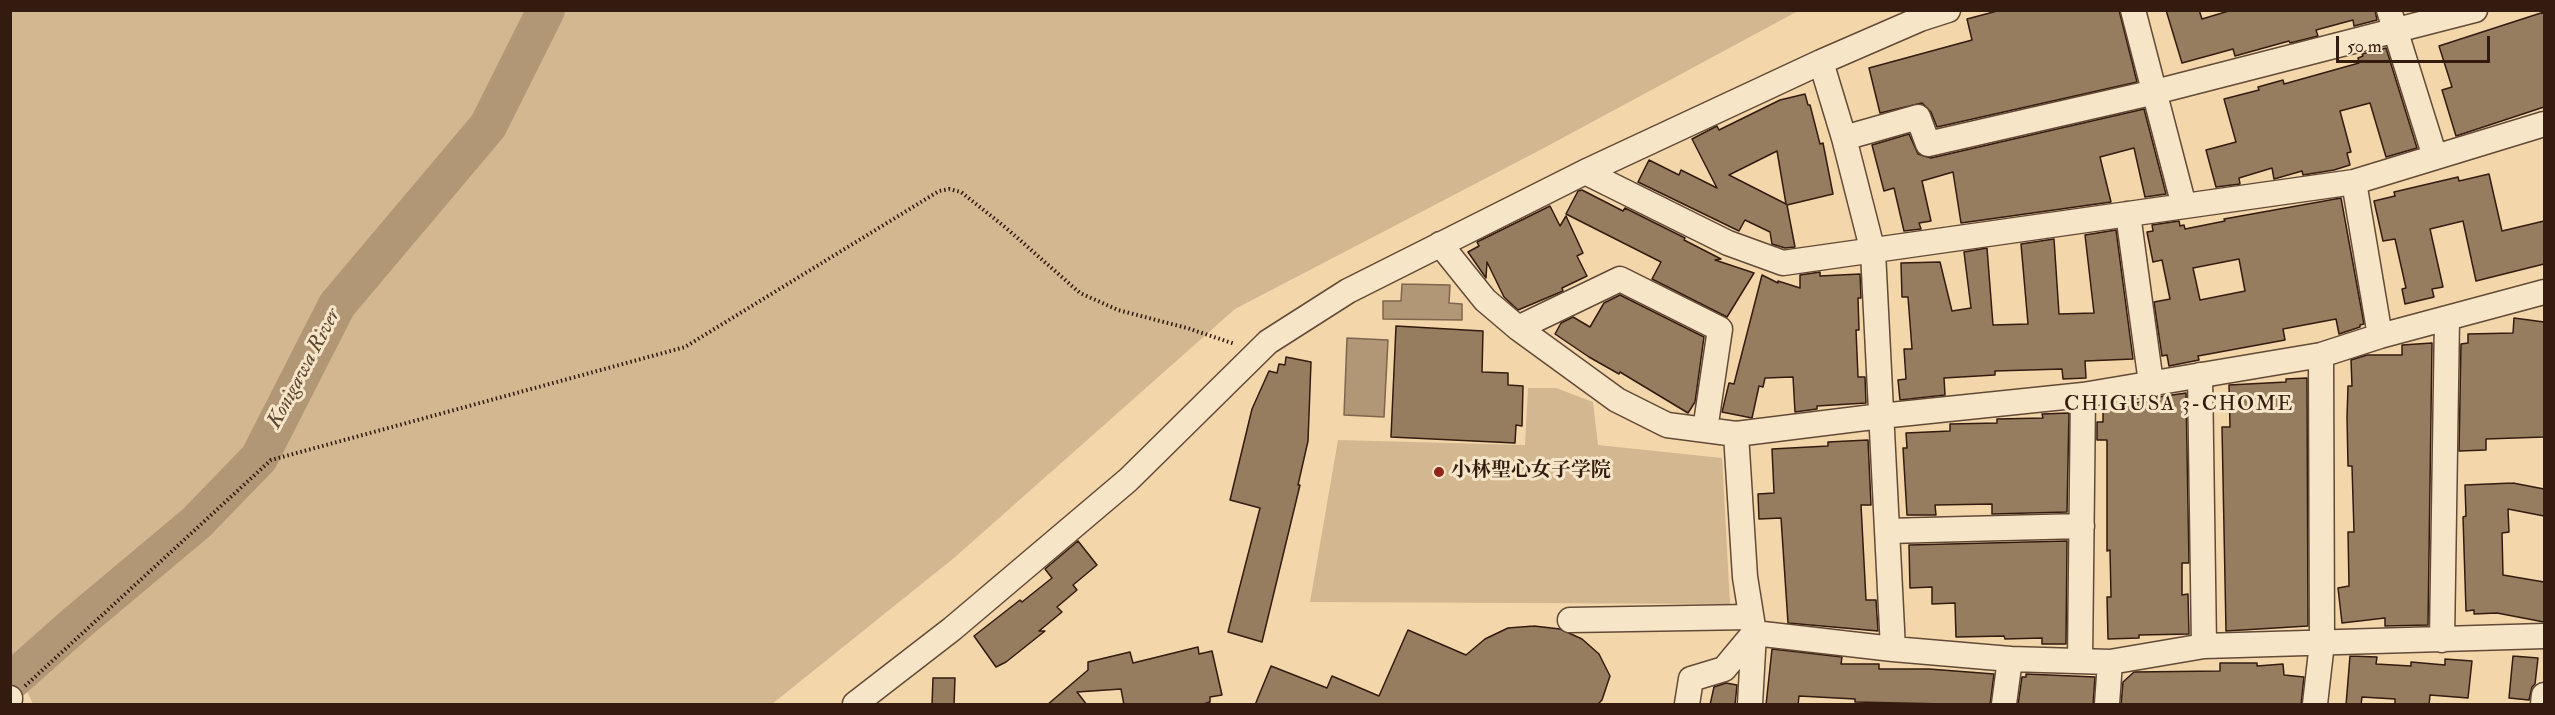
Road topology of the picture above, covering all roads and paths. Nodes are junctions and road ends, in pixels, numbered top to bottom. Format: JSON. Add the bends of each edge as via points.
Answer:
{"nodes":[{"id":1,"x":1948,"y":10,"type":"edge"},
{"id":2,"x":2133,"y":10,"type":"edge"},
{"id":3,"x":2475,"y":10,"type":"edge"},
{"id":4,"x":2392,"y":21,"type":"edge"},
{"id":5,"x":1821,"y":62,"type":"junction"},
{"id":6,"x":2155,"y":92,"type":"junction"},
{"id":7,"x":2544,"y":124,"type":"edge"},
{"id":8,"x":1844,"y":138,"type":"junction"},
{"id":9,"x":2435,"y":157,"type":"junction"},
{"id":10,"x":1585,"y":172,"type":"junction"},
{"id":11,"x":2354,"y":182,"type":"junction"},
{"id":12,"x":2184,"y":206,"type":"junction"},
{"id":13,"x":2128,"y":214,"type":"junction"},
{"id":14,"x":1440,"y":244,"type":"junction"},
{"id":15,"x":1873,"y":252,"type":"junction"},
{"id":16,"x":2544,"y":292,"type":"edge"},
{"id":17,"x":2447,"y":319,"type":"junction"},
{"id":18,"x":1518,"y":328,"type":"junction"},
{"id":19,"x":2380,"y":336,"type":"junction"},
{"id":20,"x":1258,"y":352,"type":"junction"},
{"id":21,"x":2321,"y":355,"type":"junction"},
{"id":22,"x":2200,"y":375,"type":"junction"},
{"id":23,"x":2151,"y":383,"type":"junction"},
{"id":24,"x":2083,"y":395,"type":"junction"},
{"id":25,"x":1881,"y":416,"type":"junction"},
{"id":26,"x":1705,"y":430,"type":"junction"},
{"id":27,"x":1736,"y":434,"type":"junction"},
{"id":28,"x":2082,"y":526,"type":"junction"},
{"id":29,"x":1887,"y":531,"type":"junction"},
{"id":30,"x":1570,"y":620,"type":"dead end"},
{"id":31,"x":1752,"y":625,"type":"junction"},
{"id":32,"x":2544,"y":636,"type":"edge"},
{"id":33,"x":2442,"y":640,"type":"junction"},
{"id":34,"x":2322,"y":643,"type":"junction"},
{"id":35,"x":2204,"y":646,"type":"junction"},
{"id":36,"x":1893,"y":649,"type":"junction"},
{"id":37,"x":2010,"y":659,"type":"junction"},
{"id":38,"x":2080,"y":661,"type":"junction"},
{"id":39,"x":2110,"y":662,"type":"junction"},
{"id":40,"x":2544,"y":695,"type":"edge"},
{"id":41,"x":11,"y":698,"type":"edge"},
{"id":42,"x":855,"y":705,"type":"edge"},
{"id":43,"x":1687,"y":705,"type":"edge"},
{"id":44,"x":1750,"y":705,"type":"edge"},
{"id":45,"x":2004,"y":705,"type":"edge"},
{"id":46,"x":2107,"y":705,"type":"edge"},
{"id":47,"x":2315,"y":705,"type":"edge"},
{"id":48,"x":2542,"y":705,"type":"edge"}],
"edges":[{"from":1,"to":5,"type":"street"},
{"from":2,"to":6,"type":"street"},
{"from":3,"to":4,"type":"street"},
{"from":4,"to":6,"type":"street"},
{"from":4,"to":9,"type":"street"},
{"from":5,"to":8,"type":"street"},
{"from":5,"to":10,"type":"street"},
{"from":6,"to":8,"type":"street","via":[[1928,144],[1918,117]]},
{"from":6,"to":12,"type":"street"},
{"from":7,"to":9,"type":"street"},
{"from":8,"to":15,"type":"street"},
{"from":9,"to":11,"type":"street"},
{"from":10,"to":14,"type":"street"},
{"from":10,"to":15,"type":"street","via":[[1728,243],[1783,263]]},
{"from":11,"to":12,"type":"street"},
{"from":11,"to":19,"type":"street"},
{"from":12,"to":13,"type":"street"},
{"from":13,"to":15,"type":"street"},
{"from":13,"to":23,"type":"street"},
{"from":14,"to":18,"type":"street","via":[[1485,300]]},
{"from":14,"to":20,"type":"street","via":[[1348,291]]},
{"from":15,"to":25,"type":"street"},
{"from":16,"to":17,"type":"street"},
{"from":17,"to":19,"type":"street"},
{"from":17,"to":33,"type":"street"},
{"from":18,"to":26,"type":"street","via":[[1617,400],[1667,425]]},
{"from":18,"to":26,"type":"street","via":[[1620,279],[1720,329]]},
{"from":19,"to":21,"type":"street"},
{"from":20,"to":41,"type":"path","via":[[1118,310],[1080,293],[961,192],[939,191],[685,347],[271,460]]},
{"from":20,"to":42,"type":"street","via":[[1128,480],[952,629]]},
{"from":21,"to":22,"type":"street"},
{"from":21,"to":34,"type":"street"},
{"from":22,"to":23,"type":"street"},
{"from":22,"to":35,"type":"street"},
{"from":23,"to":24,"type":"street"},
{"from":24,"to":25,"type":"street"},
{"from":24,"to":28,"type":"street"},
{"from":25,"to":27,"type":"street"},
{"from":25,"to":29,"type":"street"},
{"from":26,"to":27,"type":"street"},
{"from":27,"to":31,"type":"street"},
{"from":28,"to":29,"type":"street"},
{"from":28,"to":38,"type":"street"},
{"from":29,"to":36,"type":"street"},
{"from":30,"to":31,"type":"street"},
{"from":31,"to":36,"type":"street"},
{"from":31,"to":43,"type":"street","via":[[1724,669],[1691,679]]},
{"from":31,"to":44,"type":"street"},
{"from":32,"to":33,"type":"street"},
{"from":33,"to":34,"type":"street"},
{"from":34,"to":35,"type":"street"},
{"from":34,"to":47,"type":"street"},
{"from":35,"to":39,"type":"street"},
{"from":36,"to":37,"type":"street"},
{"from":37,"to":38,"type":"street"},
{"from":37,"to":45,"type":"street"},
{"from":38,"to":39,"type":"street"},
{"from":39,"to":46,"type":"street"},
{"from":40,"to":48,"type":"street"}]}
